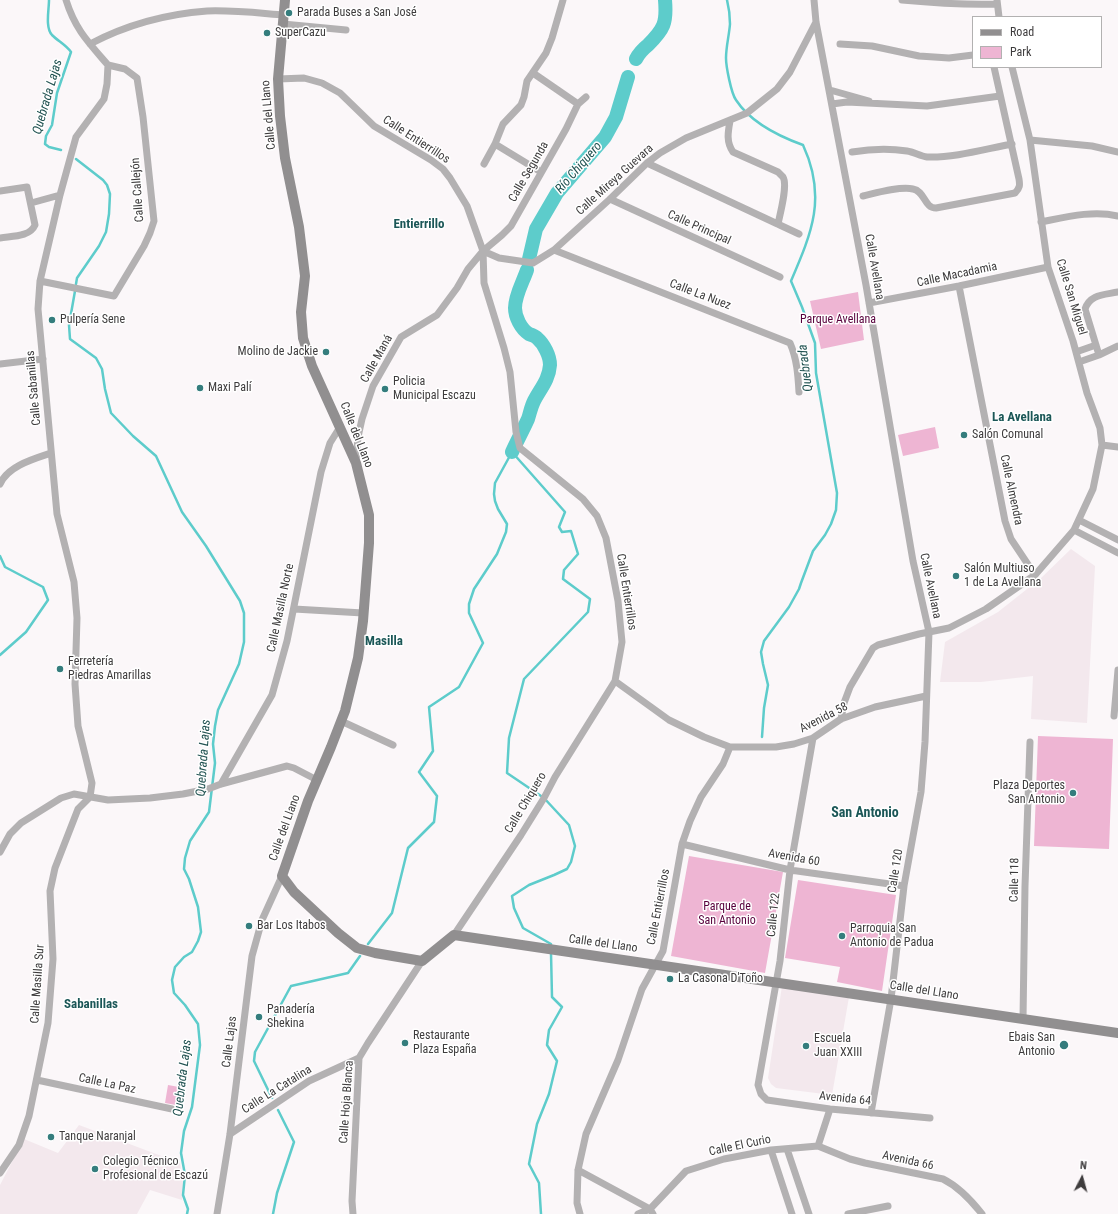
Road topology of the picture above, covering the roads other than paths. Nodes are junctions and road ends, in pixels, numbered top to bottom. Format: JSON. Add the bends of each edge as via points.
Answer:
{"nodes":[{"id":1,"x":66,"y":0,"type":"edge"},
{"id":2,"x":285,"y":0,"type":"edge"},
{"id":3,"x":563,"y":0,"type":"edge"},
{"id":4,"x":814,"y":0,"type":"edge"},
{"id":5,"x":902,"y":0,"type":"edge"},
{"id":6,"x":997,"y":2,"type":"edge"},
{"id":7,"x":999,"y":16,"type":"edge"},
{"id":8,"x":283,"y":19,"type":"junction"},
{"id":9,"x":816,"y":22,"type":"junction"},
{"id":10,"x":346,"y":30,"type":"dead end"},
{"id":11,"x":90,"y":44,"type":"junction"},
{"id":12,"x":840,"y":44,"type":"dead end"},
{"id":13,"x":972,"y":55,"type":"edge"},
{"id":14,"x":108,"y":64,"type":"junction"},
{"id":15,"x":994,"y":68,"type":"edge"},
{"id":16,"x":1012,"y":68,"type":"edge"},
{"id":17,"x":533,"y":74,"type":"junction"},
{"id":18,"x":278,"y":79,"type":"junction"},
{"id":19,"x":830,"y":90,"type":"junction"},
{"id":20,"x":1000,"y":96,"type":"junction"},
{"id":21,"x":586,"y":97,"type":"dead end"},
{"id":22,"x":578,"y":104,"type":"junction"},
{"id":23,"x":832,"y":104,"type":"junction"},
{"id":24,"x":880,"y":104,"type":"junction"},
{"id":25,"x":730,"y":121,"type":"junction"},
{"id":26,"x":1030,"y":140,"type":"junction"},
{"id":27,"x":494,"y":144,"type":"junction"},
{"id":28,"x":1012,"y":144,"type":"junction"},
{"id":29,"x":852,"y":152,"type":"dead end"},
{"id":30,"x":1118,"y":152,"type":"edge"},
{"id":31,"x":647,"y":163,"type":"junction"},
{"id":32,"x":484,"y":164,"type":"dead end"},
{"id":33,"x":541,"y":172,"type":"junction"},
{"id":34,"x":0,"y":192,"type":"edge"},
{"id":35,"x":60,"y":195,"type":"junction"},
{"id":36,"x":863,"y":196,"type":"dead end"},
{"id":37,"x":610,"y":199,"type":"junction"},
{"id":38,"x":31,"y":203,"type":"junction"},
{"id":39,"x":1118,"y":216,"type":"edge"},
{"id":40,"x":1041,"y":222,"type":"junction"},
{"id":41,"x":778,"y":224,"type":"junction"},
{"id":42,"x":799,"y":234,"type":"dead end"},
{"id":43,"x":0,"y":238,"type":"edge"},
{"id":44,"x":554,"y":250,"type":"junction"},
{"id":45,"x":483,"y":251,"type":"junction"},
{"id":46,"x":1048,"y":267,"type":"junction"},
{"id":47,"x":780,"y":276,"type":"dead end"},
{"id":48,"x":40,"y":281,"type":"junction"},
{"id":49,"x":960,"y":286,"type":"junction"},
{"id":50,"x":1118,"y":292,"type":"edge"},
{"id":51,"x":869,"y":303,"type":"junction"},
{"id":52,"x":1096,"y":345,"type":"junction"},
{"id":53,"x":1118,"y":346,"type":"edge"},
{"id":54,"x":1076,"y":352,"type":"junction"},
{"id":55,"x":1099,"y":355,"type":"junction"},
{"id":56,"x":43,"y":360,"type":"junction"},
{"id":57,"x":1079,"y":362,"type":"junction"},
{"id":58,"x":0,"y":364,"type":"edge"},
{"id":59,"x":799,"y":392,"type":"dead end"},
{"id":60,"x":340,"y":427,"type":"junction"},
{"id":61,"x":1102,"y":444,"type":"junction"},
{"id":62,"x":1118,"y":447,"type":"edge"},
{"id":63,"x":51,"y":453,"type":"junction"},
{"id":64,"x":356,"y":463,"type":"junction"},
{"id":65,"x":0,"y":484,"type":"edge"},
{"id":66,"x":1079,"y":520,"type":"junction"},
{"id":67,"x":1074,"y":530,"type":"junction"},
{"id":68,"x":1118,"y":539,"type":"edge"},
{"id":69,"x":1115,"y":552,"type":"edge"},
{"id":70,"x":1035,"y":575,"type":"junction"},
{"id":71,"x":294,"y":609,"type":"junction"},
{"id":72,"x":363,"y":613,"type":"junction"},
{"id":73,"x":929,"y":632,"type":"junction"},
{"id":74,"x":1118,"y":670,"type":"edge"},
{"id":75,"x":615,"y":681,"type":"junction"},
{"id":76,"x":1117,"y":692,"type":"edge"},
{"id":77,"x":926,"y":696,"type":"junction"},
{"id":78,"x":1114,"y":716,"type":"dead end"},
{"id":79,"x":841,"y":719,"type":"junction"},
{"id":80,"x":341,"y":721,"type":"junction"},
{"id":81,"x":813,"y":738,"type":"junction"},
{"id":82,"x":1030,"y":742,"type":"dead end"},
{"id":83,"x":393,"y":745,"type":"dead end"},
{"id":84,"x":730,"y":747,"type":"junction"},
{"id":85,"x":317,"y":780,"type":"junction"},
{"id":86,"x":221,"y":784,"type":"junction"},
{"id":87,"x":90,"y":797,"type":"junction"},
{"id":88,"x":682,"y":844,"type":"junction"},
{"id":89,"x":0,"y":852,"type":"edge"},
{"id":90,"x":790,"y":870,"type":"junction"},
{"id":91,"x":282,"y":876,"type":"junction"},
{"id":92,"x":904,"y":886,"type":"junction"},
{"id":93,"x":454,"y":935,"type":"junction"},
{"id":94,"x":422,"y":961,"type":"junction"},
{"id":95,"x":656,"y":964,"type":"junction"},
{"id":96,"x":776,"y":982,"type":"junction"},
{"id":97,"x":890,"y":999,"type":"junction"},
{"id":98,"x":1023,"y":1019,"type":"junction"},
{"id":99,"x":1118,"y":1033,"type":"edge"},
{"id":100,"x":360,"y":1058,"type":"junction"},
{"id":101,"x":37,"y":1080,"type":"junction"},
{"id":102,"x":761,"y":1094,"type":"joint"},
{"id":103,"x":172,"y":1109,"type":"dead end"},
{"id":104,"x":830,"y":1109,"type":"junction"},
{"id":105,"x":871,"y":1112,"type":"junction"},
{"id":106,"x":930,"y":1118,"type":"dead end"},
{"id":107,"x":230,"y":1134,"type":"junction"},
{"id":108,"x":818,"y":1146,"type":"junction"},
{"id":109,"x":787,"y":1149,"type":"junction"},
{"id":110,"x":771,"y":1150,"type":"junction"},
{"id":111,"x":578,"y":1170,"type":"junction"},
{"id":112,"x":0,"y":1173,"type":"edge"},
{"id":113,"x":888,"y":1206,"type":"dead end"},
{"id":114,"x":652,"y":1212,"type":"edge"},
{"id":115,"x":217,"y":1214,"type":"edge"},
{"id":116,"x":353,"y":1214,"type":"edge"},
{"id":117,"x":580,"y":1214,"type":"edge"},
{"id":118,"x":638,"y":1214,"type":"edge"},
{"id":119,"x":792,"y":1214,"type":"edge"},
{"id":120,"x":809,"y":1214,"type":"edge"},
{"id":121,"x":848,"y":1214,"type":"edge"},
{"id":122,"x":982,"y":1214,"type":"edge"}],
"edges":[{"from":1,"to":11,"type":"street","via":[[80,31]]},
{"from":2,"to":8,"type":"main road","name":"Calle del Llano"},
{"from":3,"to":17,"type":"street","via":[[546,53]]},
{"from":4,"to":9,"type":"street","name":"Calle Avellana"},
{"from":5,"to":6,"type":"street","via":[[962,5]]},
{"from":6,"to":7,"type":"street"},
{"from":8,"to":10,"type":"street"},
{"from":8,"to":11,"type":"street","via":[[241,12],[178,15],[150,20],[112,32]]},
{"from":8,"to":18,"type":"main road","name":"Calle del Llano"},
{"from":9,"to":19,"type":"street","name":"Calle Avellana"},
{"from":9,"to":25,"type":"street","name":"Calle Mireya Guevara","via":[[790,72],[777,89],[747,113]]},
{"from":11,"to":14,"type":"street"},
{"from":12,"to":13,"type":"street","via":[[872,46],[919,56],[950,58]]},
{"from":14,"to":35,"type":"street","name":"Calle Sabanillas","via":[[104,99],[76,137]]},
{"from":14,"to":48,"type":"street","name":"Calle Callejón","via":[[125,69],[137,78],[154,221],[150,233],[114,296]]},
{"from":15,"to":20,"type":"street"},
{"from":16,"to":26,"type":"street","name":"Calle San Miguel"},
{"from":17,"to":22,"type":"street"},
{"from":17,"to":27,"type":"street","via":[[527,81],[521,105],[503,124]]},
{"from":18,"to":45,"type":"street","name":"Calle Entierrillos","via":[[304,78],[322,83],[340,93],[374,126],[444,169],[467,206]]},
{"from":18,"to":60,"type":"main road","name":"Calle del Llano","via":[[285,158],[299,227],[304,276],[301,312],[303,338],[312,366]]},
{"from":19,"to":23,"type":"street","name":"Calle Avellana"},
{"from":19,"to":24,"type":"street"},
{"from":20,"to":24,"type":"street","via":[[927,106]]},
{"from":20,"to":28,"type":"street"},
{"from":21,"to":22,"type":"street","name":"Calle Segunda"},
{"from":22,"to":33,"type":"street","name":"Calle Segunda"},
{"from":23,"to":24,"type":"street"},
{"from":23,"to":51,"type":"street","name":"Calle Avellana"},
{"from":25,"to":31,"type":"street","name":"Calle Mireya Guevara","via":[[686,138]]},
{"from":25,"to":41,"type":"street","via":[[728,140],[733,152],[783,176]]},
{"from":26,"to":30,"type":"street","via":[[1092,146]]},
{"from":26,"to":40,"type":"street","name":"Calle San Miguel"},
{"from":27,"to":32,"type":"street"},
{"from":27,"to":33,"type":"street"},
{"from":28,"to":29,"type":"street","via":[[944,156],[925,156],[886,149]]},
{"from":28,"to":36,"type":"street","via":[[1020,186],[1015,193],[936,208],[931,208],[922,194],[914,189],[904,188]]},
{"from":31,"to":37,"type":"street","name":"Calle Mireya Guevara"},
{"from":31,"to":41,"type":"street"},
{"from":33,"to":45,"type":"street","name":"Calle Segunda","via":[[510,226]]},
{"from":34,"to":38,"type":"street","via":[[27,187]]},
{"from":35,"to":38,"type":"street"},
{"from":35,"to":48,"type":"street","name":"Calle Sabanillas"},
{"from":37,"to":44,"type":"street","name":"Calle Mireya Guevara"},
{"from":37,"to":47,"type":"street","name":"Calle Principal"},
{"from":38,"to":43,"type":"street","via":[[35,225],[33,230]]},
{"from":39,"to":40,"type":"street","via":[[1105,213],[1089,214]]},
{"from":40,"to":46,"type":"street","name":"Calle San Miguel"},
{"from":41,"to":42,"type":"street"},
{"from":44,"to":45,"type":"street","name":"Calle Mireya Guevara","via":[[533,263],[499,258]]},
{"from":44,"to":59,"type":"street","name":"Calle La Nuez","via":[[790,343],[794,350]]},
{"from":45,"to":64,"type":"street","name":"Calle Maná","via":[[437,315],[401,337],[373,386],[358,437]]},
{"from":45,"to":75,"type":"street","name":"Calle Entierrillos","via":[[484,283],[508,366],[520,448],[583,499],[597,516],[606,538],[618,601],[622,642]]},
{"from":46,"to":49,"type":"street","name":"Calle Macadamia"},
{"from":46,"to":54,"type":"street","name":"Calle San Miguel"},
{"from":48,"to":56,"type":"street","name":"Calle Sabanillas","via":[[38,309]]},
{"from":49,"to":51,"type":"street","name":"Calle Macadamia"},
{"from":49,"to":70,"type":"street","name":"Calle Almendra","via":[[1005,521],[1011,539]]},
{"from":50,"to":52,"type":"street","via":[[1092,298],[1085,309]]},
{"from":51,"to":73,"type":"street","name":"Calle Avellana","via":[[912,555]]},
{"from":52,"to":54,"type":"street"},
{"from":52,"to":55,"type":"street"},
{"from":53,"to":55,"type":"street"},
{"from":54,"to":57,"type":"street","name":"Calle San Miguel"},
{"from":55,"to":57,"type":"street"},
{"from":56,"to":58,"type":"street"},
{"from":56,"to":63,"type":"street","name":"Calle Sabanillas"},
{"from":57,"to":61,"type":"street","name":"Calle San Miguel","via":[[1100,428]]},
{"from":60,"to":64,"type":"main road","name":"Calle del Llano"},
{"from":60,"to":71,"type":"street","name":"Calle Masilla Norte","via":[[330,443],[321,472]]},
{"from":61,"to":62,"type":"street"},
{"from":61,"to":66,"type":"street","via":[[1093,489]]},
{"from":63,"to":65,"type":"street","via":[[12,469],[3,476]]},
{"from":63,"to":87,"type":"street","name":"Calle Sabanillas","via":[[56,514],[74,582],[78,726],[92,783]]},
{"from":64,"to":72,"type":"main road","name":"Calle del Llano","via":[[369,515]]},
{"from":66,"to":67,"type":"street"},
{"from":66,"to":68,"type":"street"},
{"from":67,"to":69,"type":"street"},
{"from":67,"to":70,"type":"street"},
{"from":68,"to":69,"type":"street","via":[[1113,544]]},
{"from":70,"to":73,"type":"street","via":[[986,609],[950,628]]},
{"from":71,"to":72,"type":"street"},
{"from":71,"to":86,"type":"street","name":"Calle Masilla Norte","via":[[272,695]]},
{"from":72,"to":80,"type":"main road","name":"Calle del Llano","via":[[358,658]]},
{"from":73,"to":77,"type":"street","name":"Calle 120"},
{"from":73,"to":79,"type":"street","via":[[872,648],[850,687]]},
{"from":74,"to":76,"type":"street"},
{"from":75,"to":84,"type":"street","via":[[669,720]]},
{"from":75,"to":93,"type":"street","name":"Calle Chiquero","via":[[521,835]]},
{"from":76,"to":78,"type":"street"},
{"from":77,"to":79,"type":"street","name":"Avenida 58","via":[[875,707]]},
{"from":77,"to":92,"type":"street","name":"Calle 120","via":[[920,792]]},
{"from":79,"to":81,"type":"street","name":"Avenida 58"},
{"from":80,"to":83,"type":"street"},
{"from":80,"to":85,"type":"main road","name":"Calle del Llano"},
{"from":81,"to":84,"type":"street","name":"Avenida 58","via":[[776,747]]},
{"from":81,"to":90,"type":"street","name":"Calle 122"},
{"from":82,"to":98,"type":"street","name":"Calle 118"},
{"from":84,"to":88,"type":"street","name":"Calle Entierrillos","via":[[723,764],[701,797]]},
{"from":85,"to":86,"type":"street","via":[[287,766]]},
{"from":85,"to":91,"type":"main road","name":"Calle del Llano"},
{"from":86,"to":87,"type":"street","via":[[202,791],[150,798],[108,800]]},
{"from":87,"to":89,"type":"street","via":[[74,794],[61,798],[21,823],[10,834]]},
{"from":87,"to":101,"type":"street","name":"Calle Masilla Sur","via":[[78,809],[55,868],[50,891],[53,959],[48,1023]]},
{"from":88,"to":90,"type":"street","name":"Avenida 60"},
{"from":88,"to":95,"type":"street","name":"Calle Entierrillos","via":[[663,951]]},
{"from":90,"to":92,"type":"street","name":"Avenida 60"},
{"from":90,"to":96,"type":"street","name":"Calle 122"},
{"from":91,"to":94,"type":"main road","name":"Calle del Llano","via":[[294,892],[357,948]]},
{"from":91,"to":107,"type":"street","name":"Calle Lajas","via":[[262,920],[252,956]]},
{"from":92,"to":97,"type":"street","name":"Calle 120"},
{"from":93,"to":94,"type":"main road"},
{"from":93,"to":95,"type":"main road","name":"Calle del Llano"},
{"from":94,"to":100,"type":"street","name":"Calle Hoja Blanca"},
{"from":95,"to":96,"type":"main road","name":"Calle del Llano"},
{"from":95,"to":111,"type":"street","name":"Calle Entierrillos","via":[[642,989],[618,1060],[586,1134]]},
{"from":96,"to":97,"type":"main road","name":"Calle del Llano"},
{"from":96,"to":102,"type":"street","name":"Calle 122","via":[[758,1085]]},
{"from":97,"to":98,"type":"main road","name":"Calle del Llano"},
{"from":97,"to":105,"type":"street","name":"Calle 120"},
{"from":98,"to":99,"type":"main road","name":"Calle del Llano"},
{"from":100,"to":107,"type":"street","name":"Calle La Catalina","via":[[309,1081]]},
{"from":100,"to":116,"type":"street","name":"Calle Hoja Blanca"},
{"from":101,"to":103,"type":"street","name":"Calle La Paz"},
{"from":101,"to":112,"type":"street","name":"Calle Masilla Sur","via":[[29,1116],[18,1145]]},
{"from":102,"to":104,"type":"street","name":"Avenida 64","via":[[767,1100]]},
{"from":104,"to":105,"type":"street","name":"Avenida 64"},
{"from":104,"to":108,"type":"street"},
{"from":105,"to":106,"type":"street","name":"Avenida 64"},
{"from":107,"to":115,"type":"street","name":"Calle Lajas"},
{"from":108,"to":109,"type":"street","name":"Calle El Curio"},
{"from":108,"to":122,"type":"street","name":"Avenida 66","via":[[865,1163],[943,1179],[961,1190]]},
{"from":109,"to":110,"type":"street","name":"Calle El Curio"},
{"from":109,"to":120,"type":"street"},
{"from":110,"to":114,"type":"street","name":"Calle El Curio","via":[[724,1158],[686,1171]]},
{"from":110,"to":119,"type":"street"},
{"from":111,"to":114,"type":"street"},
{"from":111,"to":117,"type":"street","name":"Calle Entierrillos","via":[[577,1203]]},
{"from":113,"to":121,"type":"street"},
{"from":114,"to":118,"type":"street"}]}
